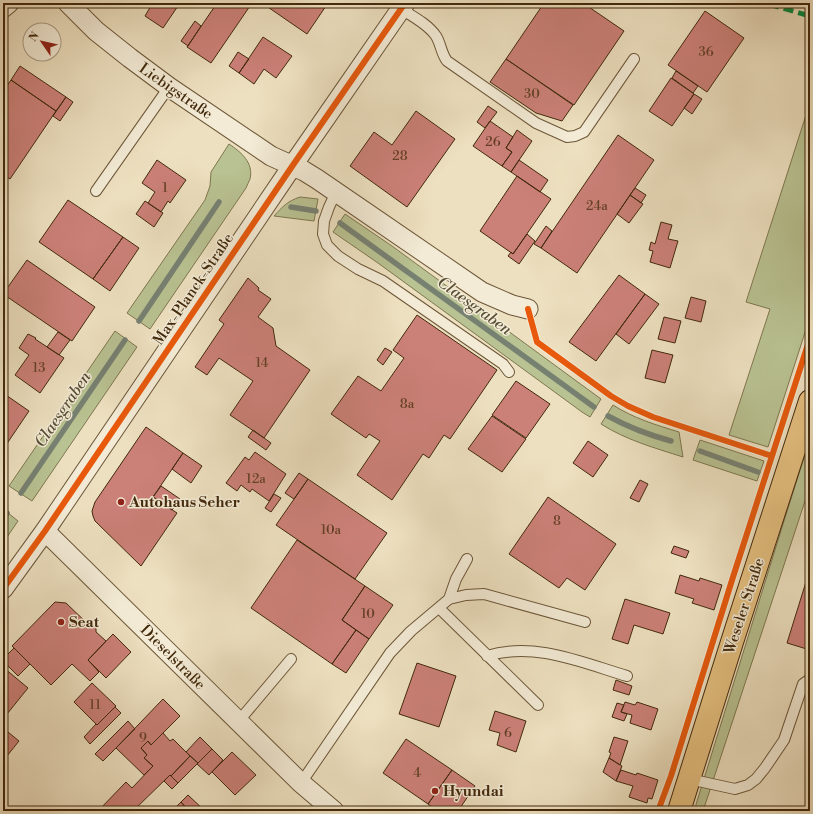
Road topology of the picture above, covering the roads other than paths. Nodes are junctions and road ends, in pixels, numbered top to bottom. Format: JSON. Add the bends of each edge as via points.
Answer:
{"nodes":[{"id":1,"x":9,"y":3,"type":"edge"},
{"id":2,"x":68,"y":3,"type":"edge"},
{"id":3,"x":403,"y":6,"type":"edge"},
{"id":4,"x":3,"y":8,"type":"edge"},
{"id":5,"x":634,"y":59,"type":"dead end"},
{"id":6,"x":169,"y":87,"type":"junction"},
{"id":7,"x":293,"y":165,"type":"junction"},
{"id":8,"x":96,"y":192,"type":"dead end"},
{"id":9,"x":336,"y":192,"type":"junction"},
{"id":10,"x":528,"y":309,"type":"dead end"},
{"id":11,"x":509,"y":372,"type":"dead end"},
{"id":12,"x":808,"y":413,"type":"edge"},
{"id":13,"x":45,"y":530,"type":"junction"},
{"id":14,"x":466,"y":559,"type":"dead end"},
{"id":15,"x":3,"y":589,"type":"edge"},
{"id":16,"x":449,"y":599,"type":"junction"},
{"id":17,"x":439,"y":608,"type":"junction"},
{"id":18,"x":585,"y":622,"type":"dead end"},
{"id":19,"x":487,"y":656,"type":"junction"},
{"id":20,"x":291,"y":659,"type":"dead end"},
{"id":21,"x":628,"y":676,"type":"dead end"},
{"id":22,"x":810,"y":679,"type":"edge"},
{"id":23,"x":538,"y":705,"type":"dead end"},
{"id":24,"x":238,"y":722,"type":"junction"},
{"id":25,"x":690,"y":779,"type":"junction"},
{"id":26,"x":301,"y":783,"type":"junction"},
{"id":27,"x":329,"y":810,"type":"edge"},
{"id":28,"x":679,"y":811,"type":"edge"}],
"edges":[{"from":1,"to":4,"type":"street"},
{"from":2,"to":6,"type":"street","name":"Liebigstraße","via":[[96,31]]},
{"from":3,"to":5,"type":"lane","via":[[435,34],[447,61],[536,122],[567,136],[584,132]]},
{"from":3,"to":7,"type":"street","name":"Max-Planck-Straße"},
{"from":6,"to":7,"type":"street","name":"Liebigstraße","via":[[271,156]]},
{"from":6,"to":8,"type":"lane"},
{"from":7,"to":9,"type":"street"},
{"from":7,"to":13,"type":"street","name":"Max-Planck-Straße"},
{"from":9,"to":10,"type":"street","via":[[482,292]]},
{"from":9,"to":11,"type":"lane","via":[[324,221],[323,234],[327,245],[338,256],[383,281],[503,364]]},
{"from":12,"to":25,"type":"main road","name":"Weseler Straße","via":[[732,642]]},
{"from":13,"to":15,"type":"street","name":"Max-Planck-Straße"},
{"from":13,"to":24,"type":"street","name":"Dieselstraße"},
{"from":14,"to":16,"type":"lane"},
{"from":16,"to":17,"type":"lane"},
{"from":16,"to":18,"type":"lane","via":[[484,594]]},
{"from":17,"to":19,"type":"lane"},
{"from":17,"to":26,"type":"lane","via":[[390,653]]},
{"from":19,"to":21,"type":"lane","via":[[506,651],[545,653]]},
{"from":19,"to":23,"type":"lane"},
{"from":20,"to":24,"type":"lane"},
{"from":22,"to":25,"type":"lane","via":[[804,684],[784,740],[756,780],[735,789]]},
{"from":24,"to":26,"type":"street","name":"Dieselstraße"},
{"from":25,"to":28,"type":"main road","name":"Weseler Straße"},
{"from":26,"to":27,"type":"street","name":"Dieselstraße"}]}
